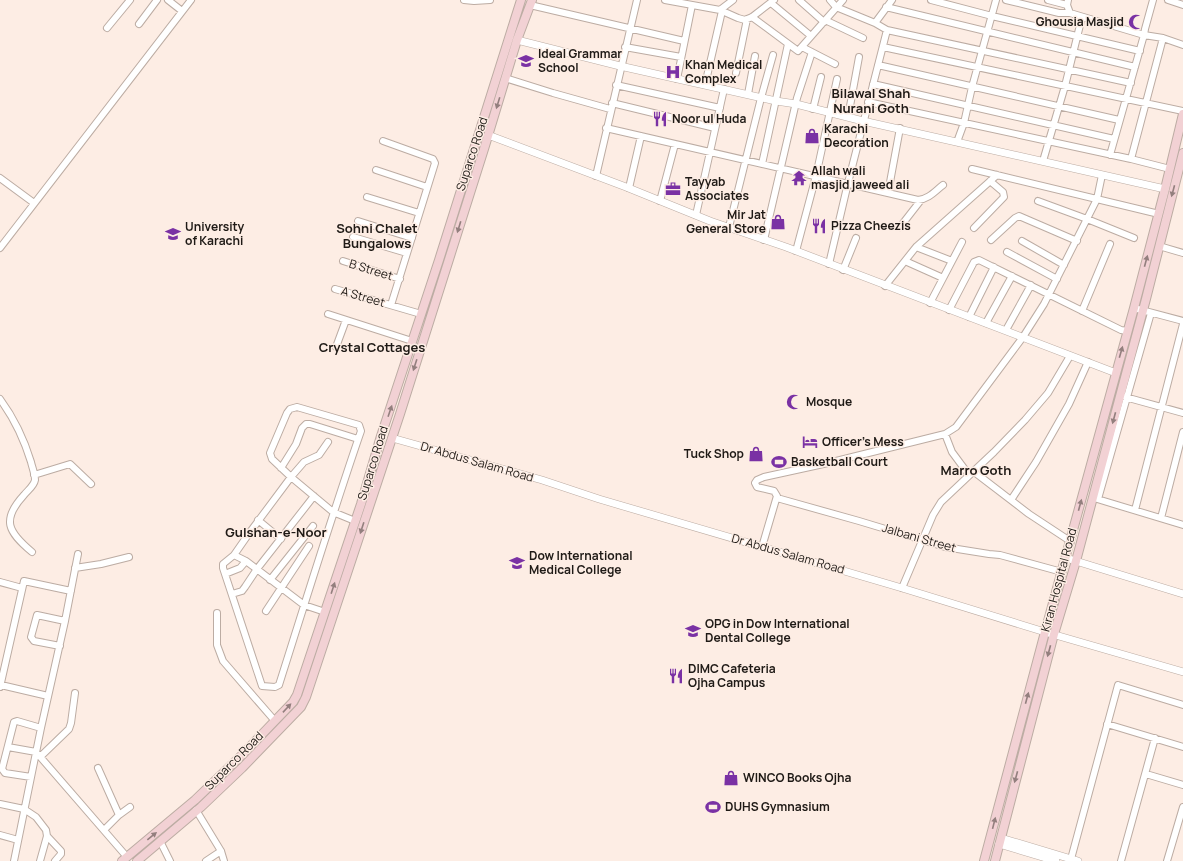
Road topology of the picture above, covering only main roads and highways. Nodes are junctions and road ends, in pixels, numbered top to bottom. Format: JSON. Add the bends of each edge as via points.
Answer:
{"nodes":[{"id":1,"x":521,"y":0,"type":"edge"},
{"id":2,"x":531,"y":3,"type":"edge"},
{"id":3,"x":510,"y":50,"type":"junction"},
{"id":4,"x":1183,"y":114,"type":"edge"},
{"id":5,"x":1182,"y":124,"type":"edge"},
{"id":6,"x":1183,"y":153,"type":"edge"},
{"id":7,"x":1181,"y":170,"type":"edge"},
{"id":8,"x":1160,"y":218,"type":"junction"},
{"id":9,"x":439,"y":260,"type":"junction"},
{"id":10,"x":448,"y":262,"type":"junction"},
{"id":11,"x":365,"y":505,"type":"junction"},
{"id":12,"x":1002,"y":790,"type":"junction"},
{"id":13,"x":1012,"y":794,"type":"junction"},
{"id":14,"x":195,"y":800,"type":"junction"},
{"id":15,"x":193,"y":810,"type":"junction"},
{"id":16,"x":124,"y":859,"type":"edge"},
{"id":17,"x":137,"y":861,"type":"edge"},
{"id":18,"x":984,"y":861,"type":"edge"},
{"id":19,"x":995,"y":861,"type":"edge"}],
"edges":[{"from":1,"to":3,"type":"main road","name":"Suparco Road"},
{"from":2,"to":3,"type":"main road","name":"Suparco Road","via":[[517,40]]},
{"from":3,"to":9,"type":"main road","name":"Suparco Road"},
{"from":3,"to":10,"type":"main road","name":"Suparco Road","one_way":true,"via":[[505,78]]},
{"from":4,"to":5,"type":"main road"},
{"from":5,"to":8,"type":"main road"},
{"from":6,"to":7,"type":"main road"},
{"from":7,"to":8,"type":"main road","one_way":true},
{"from":12,"to":8,"type":"main road","name":"Kiran Hospital Road","one_way":true},
{"from":8,"to":13,"type":"main road","name":"Kiran Hospital Road","one_way":true,"via":[[1159,246],[1146,299],[1147,312],[1054,634]]},
{"from":9,"to":10,"type":"main road"},
{"from":11,"to":9,"type":"main road","name":"Suparco Road","one_way":true,"via":[[412,341]]},
{"from":10,"to":11,"type":"main road","name":"Suparco Road","one_way":true,"via":[[392,438]]},
{"from":14,"to":11,"type":"main road","name":"Suparco Road","one_way":true,"via":[[293,702],[355,521]]},
{"from":11,"to":15,"type":"main road","name":"Suparco Road","one_way":true,"via":[[326,641],[301,708],[242,768]]},
{"from":12,"to":13,"type":"main road"},
{"from":18,"to":12,"type":"main road","name":"Kiran Hospital Road","one_way":true},
{"from":13,"to":19,"type":"main road","name":"Kiran Hospital Road"},
{"from":14,"to":15,"type":"main road","name":"Suparco Road"},
{"from":14,"to":15,"type":"main road"},
{"from":16,"to":15,"type":"main road","name":"Suparco Road","one_way":true},
{"from":15,"to":17,"type":"main road","name":"Suparco Road"}]}
